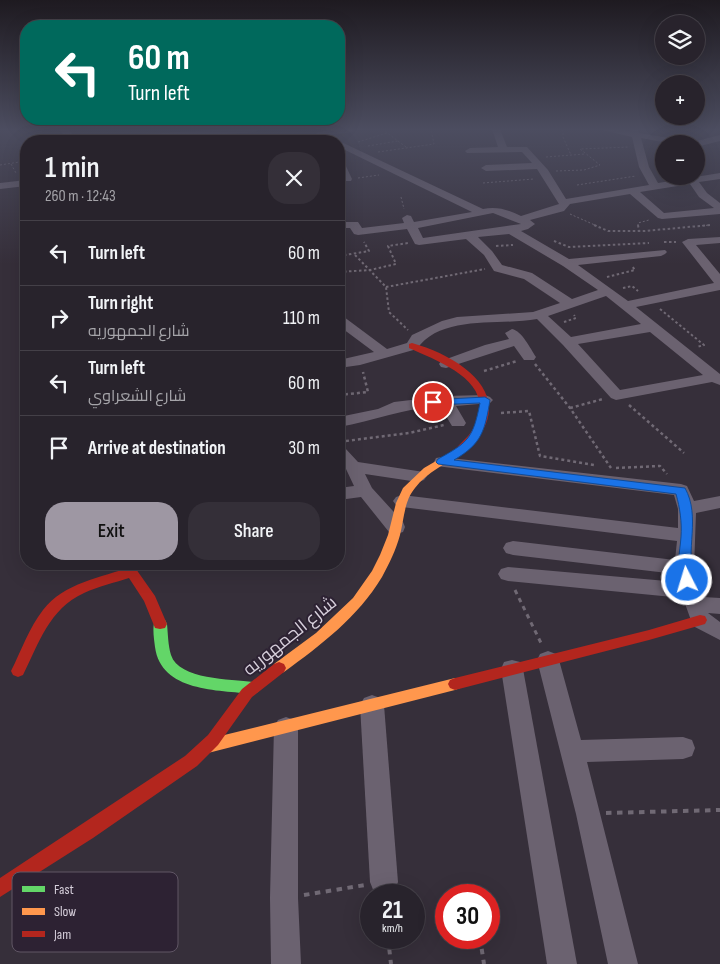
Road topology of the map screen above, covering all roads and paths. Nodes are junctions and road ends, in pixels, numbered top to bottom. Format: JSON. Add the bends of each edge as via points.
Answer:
{"nodes":[{"id":1,"x":384,"y":174,"type":"edge"},
{"id":2,"x":402,"y":174,"type":"edge"},
{"id":3,"x":533,"y":174,"type":"edge"},
{"id":4,"x":545,"y":174,"type":"edge"},
{"id":5,"x":647,"y":174,"type":"joint"},
{"id":6,"x":345,"y":175,"type":"edge"},
{"id":7,"x":720,"y":176,"type":"edge"},
{"id":8,"x":347,"y":179,"type":"joint"},
{"id":9,"x":705,"y":179,"type":"edge"},
{"id":10,"x":484,"y":183,"type":"dead end"},
{"id":11,"x":20,"y":184,"type":"edge"},
{"id":12,"x":577,"y":185,"type":"dead end"},
{"id":13,"x":671,"y":185,"type":"edge"},
{"id":14,"x":696,"y":185,"type":"edge"},
{"id":15,"x":0,"y":186,"type":"edge"},
{"id":16,"x":655,"y":187,"type":"junction"},
{"id":17,"x":632,"y":191,"type":"junction"},
{"id":18,"x":720,"y":194,"type":"edge"},
{"id":19,"x":703,"y":195,"type":"junction"},
{"id":20,"x":562,"y":205,"type":"junction"},
{"id":21,"x":720,"y":208,"type":"edge"},
{"id":22,"x":481,"y":212,"type":"junction"},
{"id":23,"x":658,"y":213,"type":"junction"},
{"id":24,"x":696,"y":213,"type":"junction"},
{"id":25,"x":520,"y":220,"type":"junction"},
{"id":26,"x":408,"y":222,"type":"junction"},
{"id":27,"x":345,"y":224,"type":"edge"},
{"id":28,"x":510,"y":230,"type":"junction"},
{"id":29,"x":640,"y":231,"type":"junction"},
{"id":30,"x":716,"y":231,"type":"edge"},
{"id":31,"x":358,"y":232,"type":"junction"},
{"id":32,"x":469,"y":235,"type":"junction"},
{"id":33,"x":555,"y":240,"type":"dead end"},
{"id":34,"x":419,"y":242,"type":"junction"},
{"id":35,"x":535,"y":243,"type":"junction"},
{"id":36,"x":612,"y":244,"type":"joint"},
{"id":37,"x":482,"y":247,"type":"junction"},
{"id":38,"x":661,"y":252,"type":"dead end"},
{"id":39,"x":355,"y":254,"type":"junction"},
{"id":40,"x":345,"y":255,"type":"edge"},
{"id":41,"x":622,"y":256,"type":"junction"},
{"id":42,"x":567,"y":263,"type":"junction"},
{"id":43,"x":496,"y":266,"type":"junction"},
{"id":44,"x":370,"y":270,"type":"junction"},
{"id":45,"x":345,"y":272,"type":"edge"},
{"id":46,"x":593,"y":280,"type":"junction"},
{"id":47,"x":720,"y":283,"type":"edge"},
{"id":48,"x":386,"y":287,"type":"junction"},
{"id":49,"x":608,"y":290,"type":"junction"},
{"id":50,"x":649,"y":300,"type":"junction"},
{"id":51,"x":569,"y":303,"type":"junction"},
{"id":52,"x":627,"y":304,"type":"junction"},
{"id":53,"x":540,"y":315,"type":"junction"},
{"id":54,"x":502,"y":320,"type":"junction"},
{"id":55,"x":345,"y":324,"type":"edge"},
{"id":56,"x":655,"y":327,"type":"junction"},
{"id":57,"x":518,"y":341,"type":"junction"},
{"id":58,"x":414,"y":342,"type":"junction"},
{"id":59,"x":568,"y":342,"type":"junction"},
{"id":60,"x":684,"y":351,"type":"junction"},
{"id":61,"x":385,"y":354,"type":"junction"},
{"id":62,"x":529,"y":357,"type":"junction"},
{"id":63,"x":360,"y":361,"type":"junction"},
{"id":64,"x":345,"y":363,"type":"edge"},
{"id":65,"x":446,"y":364,"type":"junction"},
{"id":66,"x":469,"y":376,"type":"junction"},
{"id":67,"x":718,"y":379,"type":"edge"},
{"id":68,"x":345,"y":394,"type":"edge"},
{"id":69,"x":616,"y":394,"type":"junction"},
{"id":70,"x":446,"y":401,"type":"junction"},
{"id":71,"x":485,"y":407,"type":"junction"},
{"id":72,"x":570,"y":408,"type":"junction"},
{"id":73,"x":345,"y":421,"type":"edge"},
{"id":74,"x":458,"y":422,"type":"joint"},
{"id":75,"x":345,"y":441,"type":"edge"},
{"id":76,"x":684,"y":453,"type":"dead end"},
{"id":77,"x":345,"y":458,"type":"edge"},
{"id":78,"x":442,"y":462,"type":"junction"},
{"id":79,"x":353,"y":467,"type":"junction"},
{"id":80,"x":610,"y":468,"type":"junction"},
{"id":81,"x":418,"y":476,"type":"junction"},
{"id":82,"x":365,"y":490,"type":"junction"},
{"id":83,"x":681,"y":490,"type":"junction"},
{"id":84,"x":345,"y":493,"type":"edge"},
{"id":85,"x":402,"y":501,"type":"junction"},
{"id":86,"x":720,"y":502,"type":"edge"},
{"id":87,"x":687,"y":510,"type":"junction"},
{"id":88,"x":396,"y":527,"type":"junction"},
{"id":89,"x":687,"y":536,"type":"junction"},
{"id":90,"x":513,"y":548,"type":"dead end"},
{"id":91,"x":684,"y":568,"type":"junction"},
{"id":92,"x":508,"y":574,"type":"joint"},
{"id":93,"x":695,"y":605,"type":"junction"},
{"id":94,"x":720,"y":606,"type":"edge"},
{"id":95,"x":720,"y":632,"type":"edge"},
{"id":96,"x":548,"y":660,"type":"junction"},
{"id":97,"x":512,"y":669,"type":"junction"},
{"id":98,"x":18,"y":671,"type":"dead end"},
{"id":99,"x":253,"y":688,"type":"junction"},
{"id":100,"x":372,"y":706,"type":"junction"},
{"id":101,"x":286,"y":727,"type":"junction"},
{"id":102,"x":208,"y":746,"type":"junction"},
{"id":103,"x":683,"y":748,"type":"dead end"},
{"id":104,"x":572,"y":750,"type":"junction"},
{"id":105,"x":720,"y":810,"type":"edge"},
{"id":106,"x":589,"y":814,"type":"junction"},
{"id":107,"x":25,"y":872,"type":"edge"},
{"id":108,"x":12,"y":880,"type":"edge"},
{"id":109,"x":384,"y":882,"type":"joint"},
{"id":110,"x":0,"y":888,"type":"edge"},
{"id":111,"x":284,"y":898,"type":"junction"},
{"id":112,"x":389,"y":949,"type":"edge"},
{"id":113,"x":482,"y":949,"type":"edge"},
{"id":114,"x":286,"y":964,"type":"edge"},
{"id":115,"x":390,"y":964,"type":"edge"},
{"id":116,"x":484,"y":964,"type":"edge"},
{"id":117,"x":562,"y":964,"type":"edge"},
{"id":118,"x":623,"y":964,"type":"edge"}],
"edges":[{"from":1,"to":8,"type":"path"},
{"from":2,"to":22,"type":"street"},
{"from":3,"to":10,"type":"path"},
{"from":4,"to":20,"type":"street"},
{"from":5,"to":12,"type":"path"},
{"from":5,"to":16,"type":"street"},
{"from":6,"to":8,"type":"street"},
{"from":7,"to":9,"type":"street"},
{"from":11,"to":15,"type":"street"},
{"from":13,"to":16,"type":"street"},
{"from":14,"to":19,"type":"street"},
{"from":16,"to":17,"type":"street"},
{"from":17,"to":20,"type":"street"},
{"from":17,"to":23,"type":"street"},
{"from":18,"to":19,"type":"street"},
{"from":19,"to":21,"type":"street"},
{"from":20,"to":25,"type":"street"},
{"from":20,"to":29,"type":"path","via":[[608,231]]},
{"from":21,"to":23,"type":"street"},
{"from":21,"to":24,"type":"street"},
{"from":22,"to":25,"type":"street","via":[[500,211]]},
{"from":22,"to":26,"type":"street","via":[[439,222]]},
{"from":23,"to":24,"type":"street"},
{"from":23,"to":29,"type":"path","via":[[638,224]]},
{"from":24,"to":30,"type":"street"},
{"from":25,"to":28,"type":"street","via":[[528,226]]},
{"from":26,"to":31,"type":"street"},
{"from":26,"to":34,"type":"street"},
{"from":27,"to":31,"type":"street","via":[[354,224]]},
{"from":28,"to":32,"type":"street"},
{"from":28,"to":35,"type":"street"},
{"from":29,"to":30,"type":"path"},
{"from":30,"to":47,"type":"street","via":[[688,242]]},
{"from":31,"to":39,"type":"path","via":[[369,251]]},
{"from":32,"to":34,"type":"street"},
{"from":32,"to":37,"type":"street"},
{"from":33,"to":36,"type":"path","via":[[569,247]]},
{"from":34,"to":44,"type":"path","via":[[388,246],[396,264]]},
{"from":35,"to":37,"type":"path"},
{"from":35,"to":42,"type":"street"},
{"from":36,"to":41,"type":"street"},
{"from":37,"to":43,"type":"street"},
{"from":38,"to":41,"type":"street"},
{"from":39,"to":40,"type":"path"},
{"from":39,"to":44,"type":"path"},
{"from":41,"to":42,"type":"street"},
{"from":41,"to":46,"type":"path","via":[[635,270]]},
{"from":42,"to":46,"type":"street"},
{"from":43,"to":48,"type":"path"},
{"from":43,"to":51,"type":"street","via":[[528,276]]},
{"from":44,"to":45,"type":"path"},
{"from":44,"to":48,"type":"path"},
{"from":46,"to":49,"type":"street"},
{"from":47,"to":50,"type":"street","via":[[715,288]]},
{"from":48,"to":58,"type":"path","via":[[389,312]]},
{"from":49,"to":50,"type":"path","via":[[632,286]]},
{"from":49,"to":51,"type":"street"},
{"from":49,"to":52,"type":"street"},
{"from":50,"to":52,"type":"street"},
{"from":50,"to":60,"type":"path","via":[[704,345]]},
{"from":51,"to":53,"type":"street"},
{"from":52,"to":56,"type":"street"},
{"from":53,"to":54,"type":"street"},
{"from":53,"to":59,"type":"street"},
{"from":54,"to":57,"type":"street"},
{"from":54,"to":58,"type":"street","via":[[462,320],[447,324]]},
{"from":55,"to":61,"type":"street"},
{"from":56,"to":59,"type":"street"},
{"from":56,"to":60,"type":"street"},
{"from":57,"to":62,"type":"street"},
{"from":57,"to":65,"type":"street"},
{"from":58,"to":61,"type":"street"},
{"from":58,"to":65,"type":"street"},
{"from":59,"to":69,"type":"street"},
{"from":60,"to":67,"type":"street"},
{"from":61,"to":63,"type":"street"},
{"from":62,"to":66,"type":"path"},
{"from":62,"to":72,"type":"path"},
{"from":63,"to":64,"type":"street"},
{"from":63,"to":68,"type":"path","via":[[368,392]]},
{"from":65,"to":66,"type":"street"},
{"from":66,"to":71,"type":"street","via":[[479,387]]},
{"from":67,"to":69,"type":"street"},
{"from":69,"to":72,"type":"path"},
{"from":69,"to":76,"type":"path"},
{"from":70,"to":71,"type":"street"},
{"from":70,"to":73,"type":"street","via":[[392,407],[383,413]]},
{"from":70,"to":74,"type":"street"},
{"from":71,"to":78,"type":"street","name":"شارع الجمهوريه","via":[[481,427],[473,440]]},
{"from":71,"to":80,"type":"path","via":[[529,411],[540,456]]},
{"from":72,"to":80,"type":"path"},
{"from":74,"to":75,"type":"path","via":[[410,433]]},
{"from":77,"to":79,"type":"street"},
{"from":78,"to":81,"type":"street","name":"شارع الجمهوريه"},
{"from":78,"to":83,"type":"street"},
{"from":79,"to":81,"type":"street"},
{"from":79,"to":82,"type":"street"},
{"from":80,"to":83,"type":"path","via":[[660,466]]},
{"from":81,"to":85,"type":"street","name":"شارع الجمهوريه"},
{"from":82,"to":84,"type":"street"},
{"from":82,"to":88,"type":"street"},
{"from":83,"to":87,"type":"street"},
{"from":85,"to":88,"type":"street","name":"شارع الجمهوريه"},
{"from":85,"to":89,"type":"street"},
{"from":86,"to":87,"type":"street"},
{"from":87,"to":89,"type":"street"},
{"from":88,"to":99,"type":"street","name":"شارع الجمهوريه","via":[[389,550],[361,599],[312,645]]},
{"from":89,"to":91,"type":"street"},
{"from":90,"to":91,"type":"street"},
{"from":91,"to":93,"type":"street"},
{"from":92,"to":93,"type":"street"},
{"from":92,"to":96,"type":"path"},
{"from":93,"to":94,"type":"street"},
{"from":93,"to":95,"type":"street"},
{"from":93,"to":96,"type":"street","via":[[648,635]]},
{"from":96,"to":97,"type":"street"},
{"from":96,"to":104,"type":"street"},
{"from":97,"to":100,"type":"street"},
{"from":97,"to":117,"type":"street"},
{"from":98,"to":99,"type":"street","via":[[45,617],[59,601],[87,587],[132,572],[149,598],[161,628],[162,652],[169,668],[192,679]]},
{"from":99,"to":102,"type":"street","name":"شارع الجمهوريه","via":[[235,706]]},
{"from":100,"to":101,"type":"street"},
{"from":100,"to":109,"type":"street"},
{"from":101,"to":102,"type":"street"},
{"from":101,"to":111,"type":"street"},
{"from":102,"to":107,"type":"street","name":"شارع الجمهوريه","via":[[94,828]]},
{"from":103,"to":104,"type":"street"},
{"from":104,"to":106,"type":"street"},
{"from":105,"to":106,"type":"path"},
{"from":106,"to":118,"type":"street"},
{"from":108,"to":110,"type":"street","name":"شارع الجمهوريه"},
{"from":109,"to":111,"type":"path"},
{"from":111,"to":114,"type":"street"},
{"from":112,"to":115,"type":"path"},
{"from":113,"to":116,"type":"path"}]}
